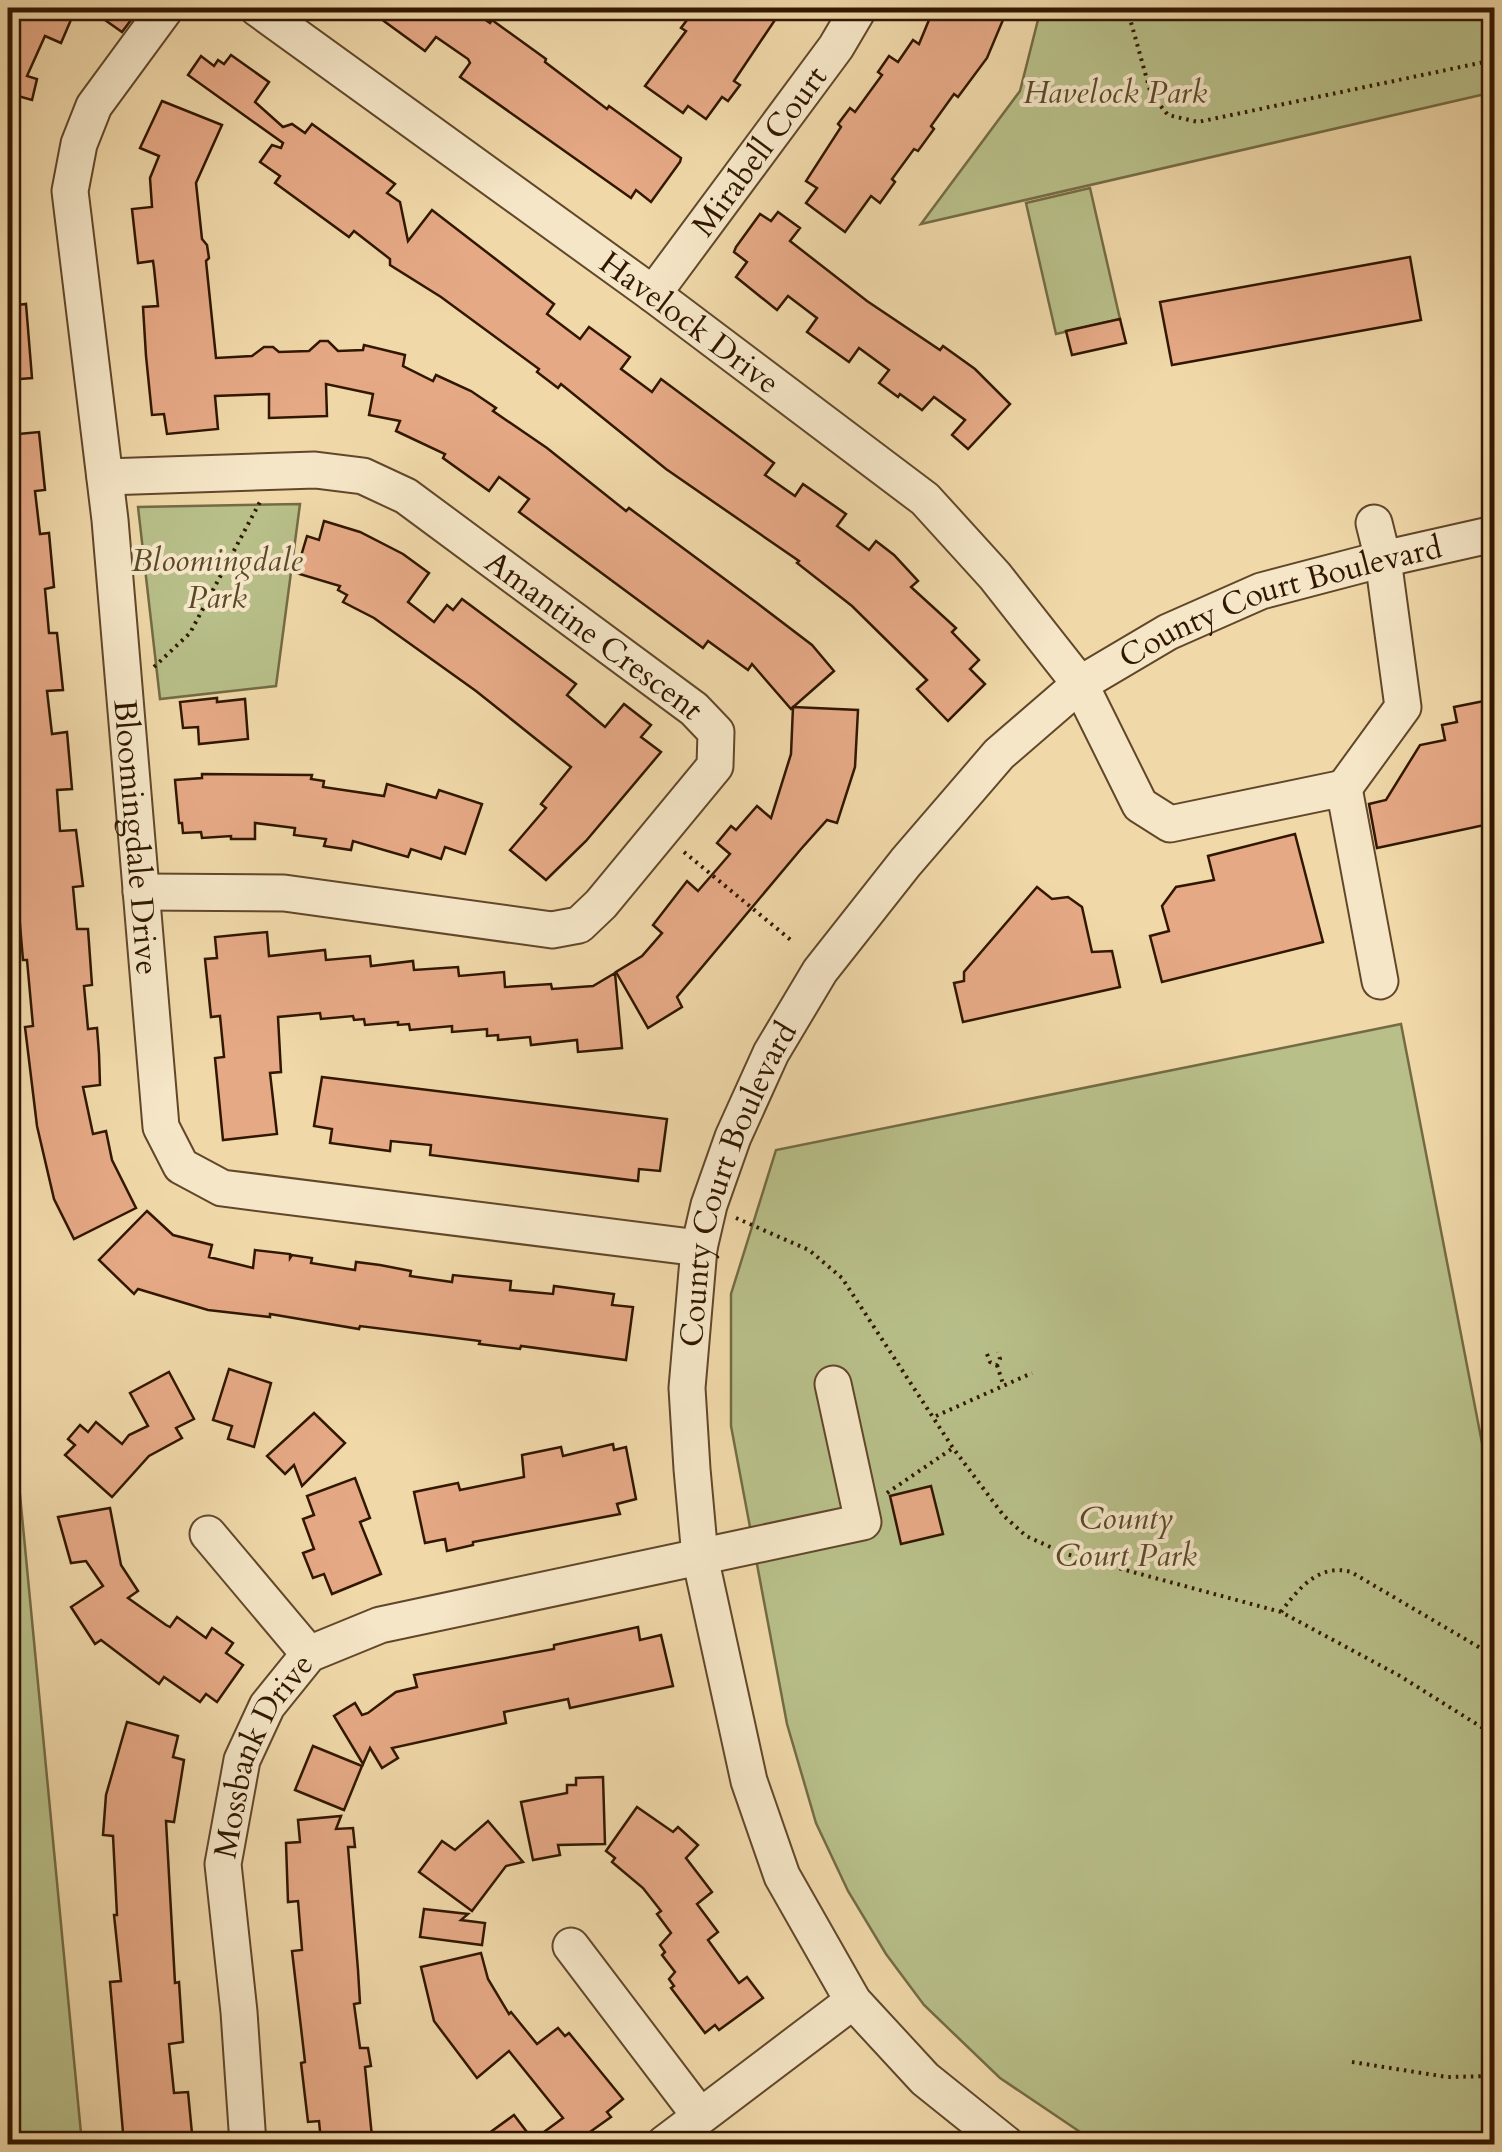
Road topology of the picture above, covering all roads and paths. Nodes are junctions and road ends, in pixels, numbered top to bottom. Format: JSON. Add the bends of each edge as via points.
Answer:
{"nodes":[{"id":1,"x":166,"y":8,"type":"edge"},
{"id":2,"x":257,"y":8,"type":"edge"},
{"id":3,"x":859,"y":8,"type":"edge"},
{"id":4,"x":1127,"y":8,"type":"edge"},
{"id":5,"x":1494,"y":60,"type":"edge"},
{"id":6,"x":653,"y":294,"type":"junction"},
{"id":7,"x":268,"y":471,"type":"junction"},
{"id":8,"x":105,"y":476,"type":"junction"},
{"id":9,"x":1374,"y":524,"type":"dead end"},
{"id":10,"x":1494,"y":534,"type":"edge"},
{"id":11,"x":1383,"y":558,"type":"junction"},
{"id":12,"x":122,"y":671,"type":"junction"},
{"id":13,"x":1080,"y":684,"type":"junction"},
{"id":14,"x":1344,"y":788,"type":"junction"},
{"id":15,"x":660,"y":832,"type":"junction"},
{"id":16,"x":141,"y":892,"type":"junction"},
{"id":17,"x":792,"y":941,"type":"dead end"},
{"id":18,"x":1380,"y":981,"type":"dead end"},
{"id":19,"x":709,"y":1205,"type":"junction"},
{"id":20,"x":700,"y":1248,"type":"junction"},
{"id":21,"x":998,"y":1352,"type":"dead end"},
{"id":22,"x":987,"y":1354,"type":"dead end"},
{"id":23,"x":996,"y":1365,"type":"junction"},
{"id":24,"x":1032,"y":1373,"type":"dead end"},
{"id":25,"x":832,"y":1384,"type":"dead end"},
{"id":26,"x":1004,"y":1385,"type":"junction"},
{"id":27,"x":934,"y":1416,"type":"junction"},
{"id":28,"x":953,"y":1448,"type":"junction"},
{"id":29,"x":858,"y":1502,"type":"junction"},
{"id":30,"x":208,"y":1534,"type":"dead end"},
{"id":31,"x":700,"y":1557,"type":"junction"},
{"id":32,"x":1281,"y":1612,"type":"junction"},
{"id":33,"x":309,"y":1654,"type":"junction"},
{"id":34,"x":1494,"y":1656,"type":"edge"},
{"id":35,"x":1494,"y":1735,"type":"edge"},
{"id":36,"x":571,"y":1946,"type":"dead end"},
{"id":37,"x":853,"y":2001,"type":"junction"},
{"id":38,"x":1352,"y":2062,"type":"dead end"},
{"id":39,"x":1494,"y":2076,"type":"edge"},
{"id":40,"x":700,"y":2116,"type":"junction"},
{"id":41,"x":248,"y":2144,"type":"edge"},
{"id":42,"x":664,"y":2144,"type":"edge"},
{"id":43,"x":1006,"y":2144,"type":"edge"}],
"edges":[{"from":1,"to":8,"type":"street","name":"Bloomingdale Drive","via":[[94,106],[70,191]]},
{"from":2,"to":6,"type":"street","name":"Havelock Drive"},
{"from":3,"to":6,"type":"street","name":"Mirabell Court"},
{"from":4,"to":5,"type":"path","via":[[1151,94],[1168,115],[1198,122]]},
{"from":6,"to":13,"type":"street","name":"Havelock Drive","via":[[925,500]]},
{"from":7,"to":8,"type":"street","name":"Amantine Crescent"},
{"from":7,"to":12,"type":"path","via":[[260,505],[190,632],[156,666]]},
{"from":7,"to":15,"type":"street","name":"Amantine Crescent","via":[[363,476],[406,496],[694,709],[716,732],[715,766]]},
{"from":8,"to":12,"type":"street","name":"Bloomingdale Drive"},
{"from":9,"to":11,"type":"street"},
{"from":10,"to":11,"type":"street","name":"County Court Boulevard"},
{"from":11,"to":13,"type":"street","name":"County Court Boulevard","via":[[1262,591],[1168,632]]},
{"from":11,"to":14,"type":"street","via":[[1403,707]]},
{"from":12,"to":16,"type":"street","name":"Bloomingdale Drive"},
{"from":13,"to":14,"type":"street","name":"Havelock Drive","via":[[1140,805],[1170,824]]},
{"from":13,"to":19,"type":"street","name":"County Court Boulevard","via":[[999,754],[820,971],[771,1054]]},
{"from":14,"to":18,"type":"street"},
{"from":15,"to":16,"type":"street","name":"Amantine Crescent","via":[[579,924],[552,930],[284,893]]},
{"from":15,"to":17,"type":"path"},
{"from":16,"to":20,"type":"street","name":"Bloomingdale Drive","via":[[161,1128],[181,1166],[222,1188]]},
{"from":19,"to":20,"type":"street","name":"County Court Boulevard"},
{"from":19,"to":27,"type":"path","via":[[825,1260]]},
{"from":20,"to":31,"type":"street","name":"County Court Boulevard","via":[[687,1388]]},
{"from":21,"to":23,"type":"path"},
{"from":22,"to":23,"type":"path"},
{"from":23,"to":26,"type":"path"},
{"from":24,"to":26,"type":"path"},
{"from":25,"to":29,"type":"street"},
{"from":26,"to":27,"type":"path"},
{"from":27,"to":28,"type":"path"},
{"from":28,"to":29,"type":"path","via":[[883,1496]]},
{"from":28,"to":32,"type":"path","via":[[1026,1536],[1066,1554]]},
{"from":29,"to":31,"type":"street","name":"Mossbank Drive","via":[[863,1522]]},
{"from":30,"to":33,"type":"street"},
{"from":31,"to":33,"type":"street","name":"Mossbank Drive","via":[[398,1620]]},
{"from":31,"to":37,"type":"street","name":"County Court Boulevard","via":[[749,1782],[782,1876]]},
{"from":32,"to":34,"type":"path","via":[[1319,1574],[1351,1572]]},
{"from":32,"to":35,"type":"path"},
{"from":33,"to":41,"type":"street","name":"Mossbank Drive","via":[[267,1706],[242,1760],[223,1864]]},
{"from":36,"to":40,"type":"street"},
{"from":37,"to":40,"type":"street"},
{"from":37,"to":43,"type":"street","name":"County Court Boulevard","via":[[925,2079]]},
{"from":38,"to":39,"type":"path","via":[[1446,2077]]},
{"from":40,"to":42,"type":"street"}]}
